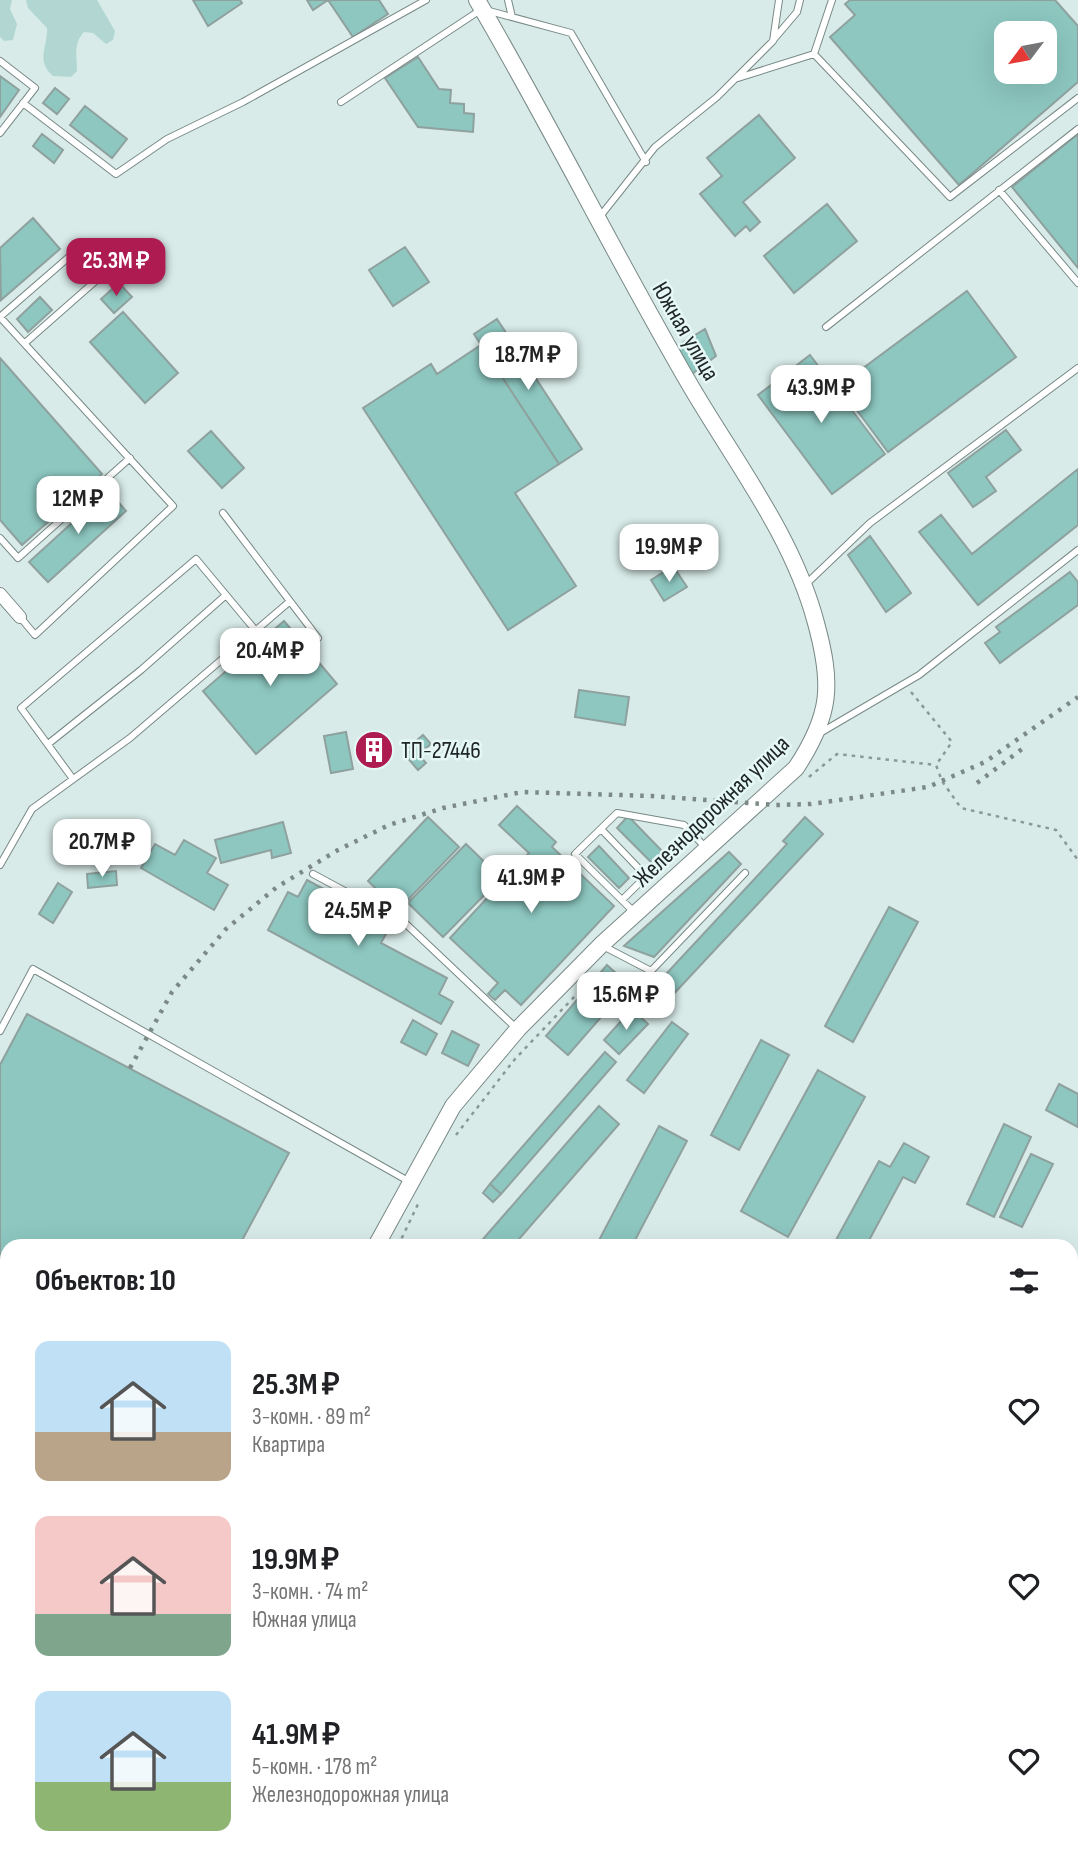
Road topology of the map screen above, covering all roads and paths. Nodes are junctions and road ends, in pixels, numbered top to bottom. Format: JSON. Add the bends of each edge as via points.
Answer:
{"nodes":[{"id":1,"x":426,"y":0,"type":"edge"},
{"id":2,"x":508,"y":0,"type":"edge"},
{"id":3,"x":779,"y":0,"type":"edge"},
{"id":4,"x":800,"y":0,"type":"edge"},
{"id":5,"x":832,"y":0,"type":"edge"},
{"id":6,"x":479,"y":4,"type":"edge"},
{"id":7,"x":512,"y":17,"type":"junction"},
{"id":8,"x":773,"y":41,"type":"junction"},
{"id":9,"x":814,"y":54,"type":"junction"},
{"id":10,"x":0,"y":61,"type":"edge"},
{"id":11,"x":736,"y":78,"type":"junction"},
{"id":12,"x":1078,"y":99,"type":"edge"},
{"id":13,"x":341,"y":102,"type":"dead end"},
{"id":14,"x":23,"y":103,"type":"junction"},
{"id":15,"x":1078,"y":129,"type":"edge"},
{"id":16,"x":0,"y":133,"type":"edge"},
{"id":17,"x":646,"y":162,"type":"junction"},
{"id":18,"x":999,"y":190,"type":"junction"},
{"id":19,"x":597,"y":220,"type":"junction"},
{"id":20,"x":1078,"y":283,"type":"edge"},
{"id":21,"x":1,"y":317,"type":"edge"},
{"id":22,"x":826,"y":327,"type":"dead end"},
{"id":23,"x":26,"y":343,"type":"junction"},
{"id":24,"x":1078,"y":368,"type":"edge"},
{"id":25,"x":130,"y":458,"type":"junction"},
{"id":26,"x":223,"y":513,"type":"dead end"},
{"id":27,"x":0,"y":538,"type":"edge"},
{"id":28,"x":1078,"y":550,"type":"edge"},
{"id":29,"x":804,"y":587,"type":"junction"},
{"id":30,"x":0,"y":594,"type":"edge"},
{"id":31,"x":226,"y":595,"type":"junction"},
{"id":32,"x":289,"y":602,"type":"junction"},
{"id":33,"x":20,"y":617,"type":"joint"},
{"id":34,"x":256,"y":631,"type":"junction"},
{"id":35,"x":318,"y":638,"type":"dead end"},
{"id":36,"x":904,"y":684,"type":"junction"},
{"id":37,"x":818,"y":734,"type":"junction"},
{"id":38,"x":48,"y":744,"type":"junction"},
{"id":39,"x":73,"y":779,"type":"junction"},
{"id":40,"x":601,"y":829,"type":"junction"},
{"id":41,"x":691,"y":832,"type":"junction"},
{"id":42,"x":707,"y":849,"type":"junction"},
{"id":43,"x":1078,"y":860,"type":"edge"},
{"id":44,"x":0,"y":865,"type":"edge"},
{"id":45,"x":745,"y":873,"type":"dead end"},
{"id":46,"x":313,"y":874,"type":"dead end"},
{"id":47,"x":646,"y":876,"type":"junction"},
{"id":48,"x":622,"y":900,"type":"junction"},
{"id":49,"x":636,"y":914,"type":"junction"},
{"id":50,"x":601,"y":946,"type":"junction"},
{"id":51,"x":518,"y":1030,"type":"junction"},
{"id":52,"x":0,"y":1031,"type":"edge"},
{"id":53,"x":410,"y":1182,"type":"junction"},
{"id":54,"x":380,"y":1239,"type":"edge"}],
"edges":[{"from":1,"to":14,"type":"lane","via":[[167,139],[116,174]]},
{"from":2,"to":7,"type":"lane"},
{"from":3,"to":8,"type":"lane"},
{"from":4,"to":8,"type":"lane","via":[[797,12]]},
{"from":5,"to":9,"type":"lane"},
{"from":6,"to":7,"type":"lane"},
{"from":6,"to":13,"type":"lane"},
{"from":6,"to":19,"type":"street","name":"Южная улица"},
{"from":7,"to":17,"type":"lane","via":[[571,33]]},
{"from":8,"to":11,"type":"lane"},
{"from":9,"to":11,"type":"lane"},
{"from":9,"to":12,"type":"lane","via":[[950,197]]},
{"from":10,"to":14,"type":"lane","via":[[35,88]]},
{"from":11,"to":17,"type":"lane","via":[[656,147]]},
{"from":14,"to":16,"type":"lane"},
{"from":15,"to":18,"type":"lane"},
{"from":17,"to":19,"type":"lane"},
{"from":18,"to":20,"type":"lane"},
{"from":18,"to":22,"type":"lane"},
{"from":19,"to":29,"type":"street","name":"Южная улица","via":[[794,556]]},
{"from":21,"to":23,"type":"lane"},
{"from":21,"to":23,"type":"lane","via":[[77,250],[100,277]]},
{"from":23,"to":25,"type":"lane"},
{"from":24,"to":29,"type":"lane","via":[[870,523]]},
{"from":25,"to":27,"type":"lane","via":[[18,558]]},
{"from":25,"to":33,"type":"lane","via":[[173,506],[35,635]]},
{"from":26,"to":32,"type":"lane"},
{"from":28,"to":36,"type":"lane"},
{"from":29,"to":37,"type":"street","name":"Южная улица","via":[[817,623],[828,700]]},
{"from":30,"to":33,"type":"street"},
{"from":31,"to":34,"type":"lane"},
{"from":31,"to":38,"type":"lane"},
{"from":31,"to":38,"type":"lane","via":[[196,559],[21,708]]},
{"from":32,"to":34,"type":"lane"},
{"from":32,"to":35,"type":"lane"},
{"from":34,"to":39,"type":"lane","via":[[130,738]]},
{"from":36,"to":37,"type":"lane"},
{"from":36,"to":43,"type":"path","via":[[952,742],[936,765],[961,808],[1056,830]]},
{"from":37,"to":42,"type":"street","name":"Железнодорожная улица","via":[[796,768]]},
{"from":38,"to":39,"type":"lane"},
{"from":39,"to":44,"type":"lane","via":[[32,809]]},
{"from":40,"to":41,"type":"lane","via":[[617,813],[684,825]]},
{"from":40,"to":47,"type":"lane"},
{"from":40,"to":48,"type":"lane","via":[[575,853]]},
{"from":41,"to":42,"type":"lane"},
{"from":41,"to":47,"type":"lane"},
{"from":42,"to":49,"type":"street","name":"Железнодорожная улица"},
{"from":45,"to":50,"type":"lane","via":[[650,971]]},
{"from":46,"to":51,"type":"lane","via":[[406,924]]},
{"from":47,"to":48,"type":"lane"},
{"from":48,"to":49,"type":"lane"},
{"from":49,"to":50,"type":"street","name":"Железнодорожная улица"},
{"from":50,"to":51,"type":"street","name":"Железнодорожная улица"},
{"from":51,"to":53,"type":"street","name":"Железнодорожная улица","via":[[453,1106]]},
{"from":52,"to":53,"type":"lane","via":[[33,969]]},
{"from":53,"to":54,"type":"street","name":"Железнодорожная улица"}]}
